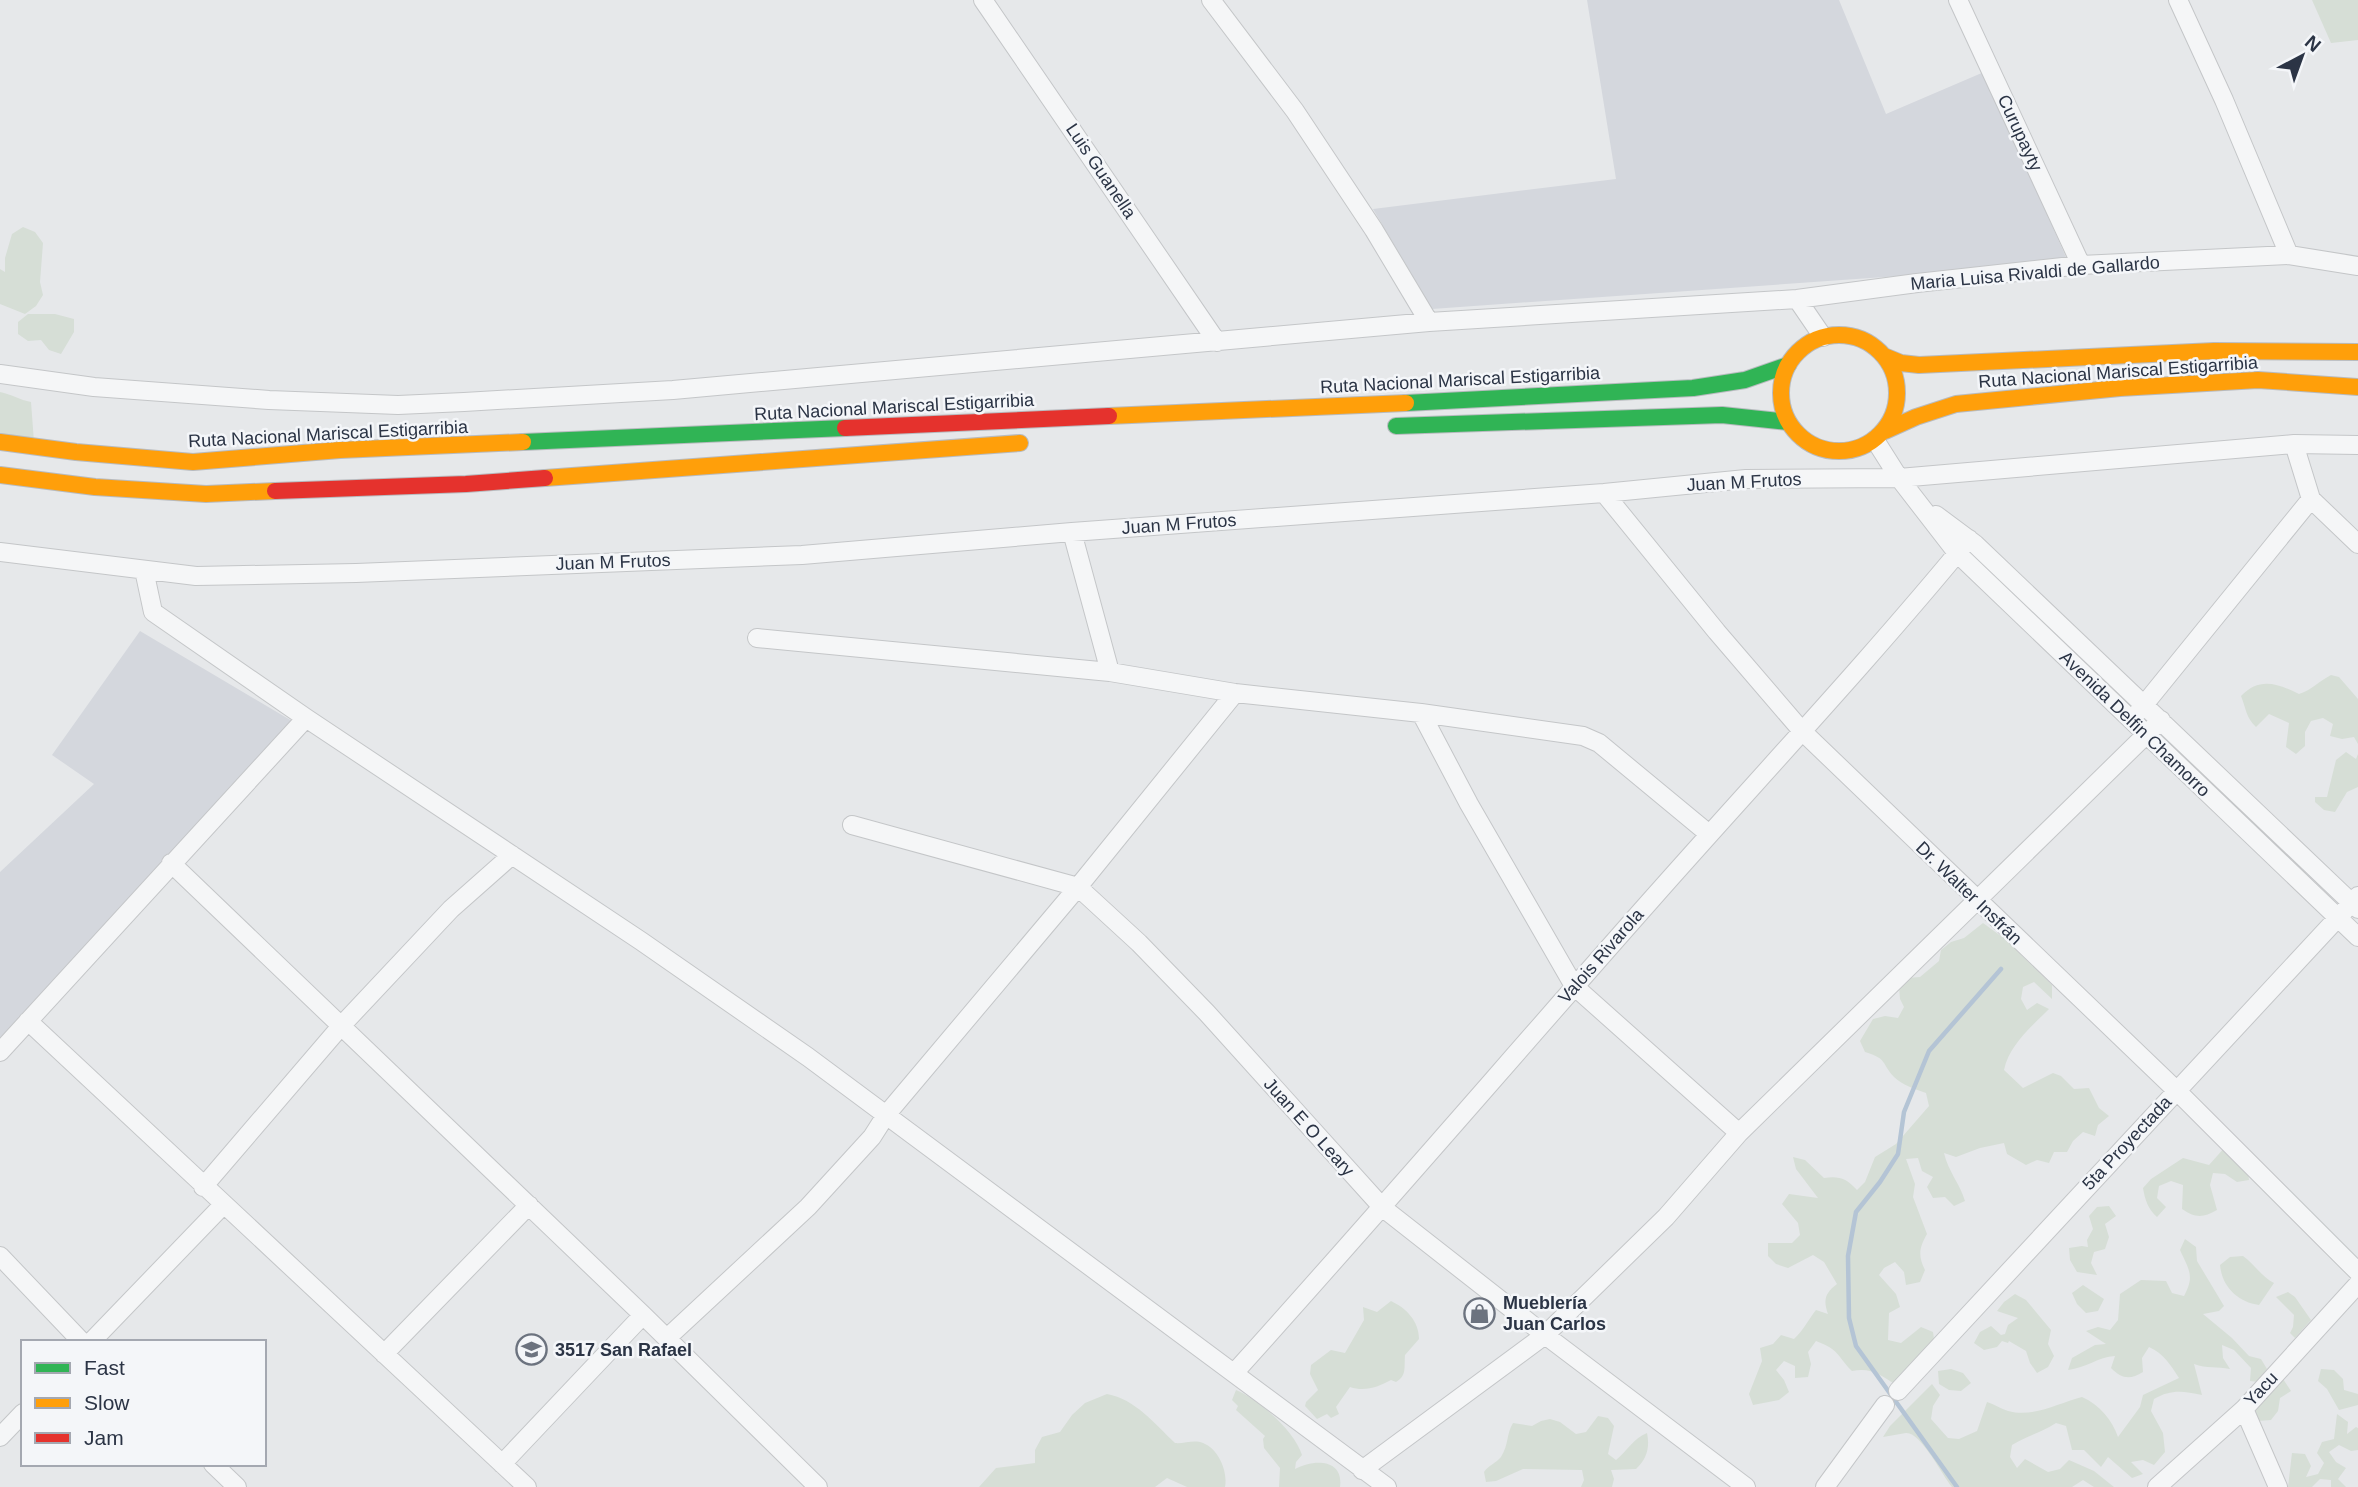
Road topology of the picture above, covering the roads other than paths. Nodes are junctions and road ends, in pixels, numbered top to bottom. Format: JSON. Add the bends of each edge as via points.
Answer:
{"nodes":[{"id":1,"x":984,"y":0,"type":"edge"},
{"id":2,"x":1211,"y":0,"type":"edge"},
{"id":3,"x":1958,"y":0,"type":"edge"},
{"id":4,"x":2178,"y":0,"type":"edge"},
{"id":5,"x":2288,"y":255,"type":"junction"},
{"id":6,"x":2081,"y":265,"type":"junction"},
{"id":7,"x":2358,"y":266,"type":"edge"},
{"id":8,"x":1797,"y":299,"type":"junction"},
{"id":9,"x":1429,"y":321,"type":"junction"},
{"id":10,"x":1824,"y":337,"type":"junction"},
{"id":11,"x":1217,"y":342,"type":"junction"},
{"id":12,"x":2358,"y":352,"type":"edge"},
{"id":13,"x":1884,"y":356,"type":"junction"},
{"id":14,"x":1788,"y":365,"type":"junction"},
{"id":15,"x":0,"y":374,"type":"edge"},
{"id":16,"x":2358,"y":387,"type":"edge"},
{"id":17,"x":1788,"y":422,"type":"junction"},
{"id":18,"x":1380,"y":427,"type":"dead end"},
{"id":19,"x":1880,"y":435,"type":"junction"},
{"id":20,"x":1038,"y":441,"type":"dead end"},
{"id":21,"x":0,"y":442,"type":"edge"},
{"id":22,"x":2294,"y":444,"type":"junction"},
{"id":23,"x":2358,"y":445,"type":"edge"},
{"id":24,"x":0,"y":475,"type":"edge"},
{"id":25,"x":1899,"y":478,"type":"junction"},
{"id":26,"x":1604,"y":493,"type":"junction"},
{"id":27,"x":2311,"y":499,"type":"junction"},
{"id":28,"x":1072,"y":531,"type":"junction"},
{"id":29,"x":2358,"y":544,"type":"edge"},
{"id":30,"x":1963,"y":546,"type":"junction"},
{"id":31,"x":0,"y":552,"type":"edge"},
{"id":32,"x":144,"y":570,"type":"junction"},
{"id":33,"x":757,"y":638,"type":"dead end"},
{"id":34,"x":1110,"y":672,"type":"junction"},
{"id":35,"x":1235,"y":693,"type":"junction"},
{"id":36,"x":2144,"y":704,"type":"junction"},
{"id":37,"x":1421,"y":713,"type":"junction"},
{"id":38,"x":306,"y":718,"type":"junction"},
{"id":39,"x":2132,"y":720,"type":"junction"},
{"id":40,"x":2161,"y":720,"type":"junction"},
{"id":41,"x":1802,"y":731,"type":"junction"},
{"id":42,"x":2146,"y":734,"type":"junction"},
{"id":43,"x":852,"y":825,"type":"dead end"},
{"id":44,"x":1709,"y":834,"type":"junction"},
{"id":45,"x":512,"y":855,"type":"junction"},
{"id":46,"x":171,"y":863,"type":"junction"},
{"id":47,"x":1078,"y":887,"type":"junction"},
{"id":48,"x":1977,"y":900,"type":"junction"},
{"id":49,"x":2356,"y":903,"type":"edge"},
{"id":50,"x":2338,"y":918,"type":"junction"},
{"id":51,"x":2358,"y":937,"type":"edge"},
{"id":52,"x":1574,"y":986,"type":"junction"},
{"id":53,"x":28,"y":1021,"type":"junction"},
{"id":54,"x":341,"y":1026,"type":"junction"},
{"id":55,"x":0,"y":1052,"type":"edge"},
{"id":56,"x":2176,"y":1090,"type":"junction"},
{"id":57,"x":886,"y":1115,"type":"junction"},
{"id":58,"x":1739,"y":1133,"type":"junction"},
{"id":59,"x":203,"y":1187,"type":"junction"},
{"id":60,"x":223,"y":1205,"type":"junction"},
{"id":61,"x":529,"y":1205,"type":"junction"},
{"id":62,"x":1382,"y":1208,"type":"junction"},
{"id":63,"x":0,"y":1256,"type":"edge"},
{"id":64,"x":2358,"y":1272,"type":"edge"},
{"id":65,"x":2358,"y":1284,"type":"edge"},
{"id":66,"x":643,"y":1315,"type":"junction"},
{"id":67,"x":1545,"y":1335,"type":"junction"},
{"id":68,"x":667,"y":1338,"type":"junction"},
{"id":69,"x":80,"y":1340,"type":"edge"},
{"id":70,"x":93,"y":1340,"type":"edge"},
{"id":71,"x":384,"y":1354,"type":"junction"},
{"id":72,"x":1234,"y":1373,"type":"junction"},
{"id":73,"x":1898,"y":1391,"type":"dead end"},
{"id":74,"x":1885,"y":1405,"type":"dead end"},
{"id":75,"x":2244,"y":1409,"type":"junction"},
{"id":76,"x":21,"y":1415,"type":"edge"},
{"id":77,"x":0,"y":1437,"type":"edge"},
{"id":78,"x":502,"y":1464,"type":"junction"},
{"id":79,"x":215,"y":1466,"type":"edge"},
{"id":80,"x":1362,"y":1470,"type":"junction"},
{"id":81,"x":519,"y":1484,"type":"edge"},
{"id":82,"x":237,"y":1487,"type":"edge"},
{"id":83,"x":818,"y":1487,"type":"edge"},
{"id":84,"x":1387,"y":1487,"type":"edge"},
{"id":85,"x":1746,"y":1487,"type":"edge"},
{"id":86,"x":1825,"y":1487,"type":"edge"},
{"id":87,"x":2157,"y":1487,"type":"edge"},
{"id":88,"x":2278,"y":1487,"type":"edge"}],
"edges":[{"from":1,"to":11,"type":"street","name":"Luis Guanella"},
{"from":2,"to":9,"type":"street","via":[[1302,122]]},
{"from":3,"to":6,"type":"street","name":"Curupayty"},
{"from":4,"to":5,"type":"street"},
{"from":5,"to":6,"type":"street","name":"Maria Luisa Rivaldi de Gallardo"},
{"from":5,"to":7,"type":"street","name":"Maria Luisa Rivaldi de Gallardo"},
{"from":6,"to":8,"type":"street","name":"Maria Luisa Rivaldi de Gallardo"},
{"from":8,"to":9,"type":"street","name":"Maria Luisa Rivaldi de Gallardo"},
{"from":8,"to":10,"type":"street"},
{"from":9,"to":11,"type":"street","name":"Maria Luisa Rivaldi de Gallardo"},
{"from":10,"to":13,"type":"highway","via":[[1857,338]]},
{"from":10,"to":14,"type":"highway","via":[[1807,345]]},
{"from":11,"to":15,"type":"street","name":"Maria Luisa Rivaldi de Gallardo","via":[[673,390],[398,405],[107,388]]},
{"from":12,"to":13,"type":"highway","name":"Ruta Nacional Mariscal Estigarribia","via":[[2214,351],[1919,365]]},
{"from":13,"to":19,"type":"highway","via":[[1893,370],[1898,401]]},
{"from":14,"to":17,"type":"highway","via":[[1781,387]]},
{"from":14,"to":21,"type":"highway","name":"Ruta Nacional Mariscal Estigarribia","via":[[1745,380],[1693,388],[340,450],[193,461]]},
{"from":16,"to":19,"type":"highway","name":"Ruta Nacional Mariscal Estigarribia","via":[[2258,380],[1956,404],[1916,416]]},
{"from":17,"to":18,"type":"highway","via":[[1722,415]]},
{"from":17,"to":19,"type":"highway","via":[[1805,440],[1827,451],[1852,451]]},
{"from":19,"to":25,"type":"street","name":"Avenida Delfin Chamorro"},
{"from":20,"to":24,"type":"highway","via":[[466,484],[206,494]]},
{"from":22,"to":23,"type":"street","name":"Juan M Frutos"},
{"from":22,"to":25,"type":"street","name":"Juan M Frutos"},
{"from":22,"to":27,"type":"street"},
{"from":25,"to":26,"type":"street","name":"Juan M Frutos","via":[[1746,480]]},
{"from":25,"to":30,"type":"street","name":"Avenida Delfin Chamorro"},
{"from":26,"to":28,"type":"street","name":"Juan M Frutos"},
{"from":26,"to":41,"type":"street","name":"Dr. Walter Insfrán"},
{"from":27,"to":29,"type":"street"},
{"from":27,"to":36,"type":"street"},
{"from":28,"to":32,"type":"street","name":"Juan M Frutos","via":[[802,555],[356,573],[196,576]]},
{"from":28,"to":34,"type":"street"},
{"from":30,"to":36,"type":"street","name":"Avenida Delfin Chamorro"},
{"from":30,"to":39,"type":"street","name":"Avenida Delfin Chamorro"},
{"from":30,"to":41,"type":"street","name":"Valois Rivarola"},
{"from":31,"to":32,"type":"street","name":"Juan M Frutos"},
{"from":32,"to":38,"type":"street","via":[[153,611]]},
{"from":33,"to":34,"type":"street"},
{"from":34,"to":35,"type":"street"},
{"from":35,"to":37,"type":"street"},
{"from":35,"to":47,"type":"street"},
{"from":36,"to":39,"type":"street"},
{"from":36,"to":40,"type":"street","name":"Avenida Delfin Chamorro"},
{"from":37,"to":44,"type":"street","via":[[1591,739]]},
{"from":37,"to":52,"type":"street"},
{"from":38,"to":45,"type":"street"},
{"from":38,"to":46,"type":"street"},
{"from":39,"to":42,"type":"street","name":"Avenida Delfin Chamorro"},
{"from":40,"to":42,"type":"street"},
{"from":40,"to":49,"type":"street","name":"Avenida Delfin Chamorro"},
{"from":41,"to":44,"type":"street","name":"Valois Rivarola"},
{"from":41,"to":48,"type":"street","name":"Dr. Walter Insfrán"},
{"from":42,"to":48,"type":"street"},
{"from":42,"to":50,"type":"street","name":"Avenida Delfin Chamorro"},
{"from":43,"to":47,"type":"street","name":"Juan E O Leary"},
{"from":44,"to":52,"type":"street","name":"Valois Rivarola"},
{"from":45,"to":54,"type":"street","via":[[451,909]]},
{"from":45,"to":57,"type":"street","via":[[786,1041]]},
{"from":46,"to":53,"type":"street"},
{"from":46,"to":54,"type":"street"},
{"from":47,"to":57,"type":"street"},
{"from":47,"to":62,"type":"street","name":"Juan E O Leary","via":[[1207,1013]]},
{"from":48,"to":56,"type":"street","name":"Dr. Walter Insfrán"},
{"from":48,"to":58,"type":"street"},
{"from":49,"to":50,"type":"street","name":"5ta Proyectada"},
{"from":50,"to":51,"type":"street","name":"Avenida Delfin Chamorro"},
{"from":50,"to":56,"type":"street","name":"5ta Proyectada"},
{"from":52,"to":58,"type":"street"},
{"from":52,"to":62,"type":"street","name":"Valois Rivarola"},
{"from":53,"to":55,"type":"street"},
{"from":53,"to":59,"type":"street"},
{"from":54,"to":59,"type":"street"},
{"from":54,"to":61,"type":"street"},
{"from":56,"to":64,"type":"street","name":"Dr. Walter Insfrán"},
{"from":56,"to":73,"type":"street","name":"5ta Proyectada"},
{"from":57,"to":68,"type":"street","via":[[872,1137],[808,1207]]},
{"from":57,"to":72,"type":"street"},
{"from":58,"to":67,"type":"street","via":[[1666,1217]]},
{"from":59,"to":60,"type":"street"},
{"from":60,"to":70,"type":"street"},
{"from":60,"to":71,"type":"street"},
{"from":61,"to":66,"type":"street"},
{"from":61,"to":71,"type":"street"},
{"from":62,"to":67,"type":"street","name":"Juan E O Leary"},
{"from":62,"to":72,"type":"street","name":"Valois Rivarola"},
{"from":63,"to":69,"type":"street"},
{"from":65,"to":75,"type":"street","name":"Yacu"},
{"from":66,"to":68,"type":"street"},
{"from":66,"to":78,"type":"street"},
{"from":67,"to":80,"type":"street"},
{"from":67,"to":85,"type":"street","name":"Juan E O Leary"},
{"from":68,"to":83,"type":"street"},
{"from":71,"to":78,"type":"street"},
{"from":72,"to":80,"type":"street"},
{"from":74,"to":86,"type":"street"},
{"from":75,"to":87,"type":"street","name":"Yacu"},
{"from":75,"to":88,"type":"street"},
{"from":76,"to":77,"type":"street"},
{"from":78,"to":81,"type":"street"},
{"from":79,"to":82,"type":"street"},
{"from":80,"to":84,"type":"street"}]}
